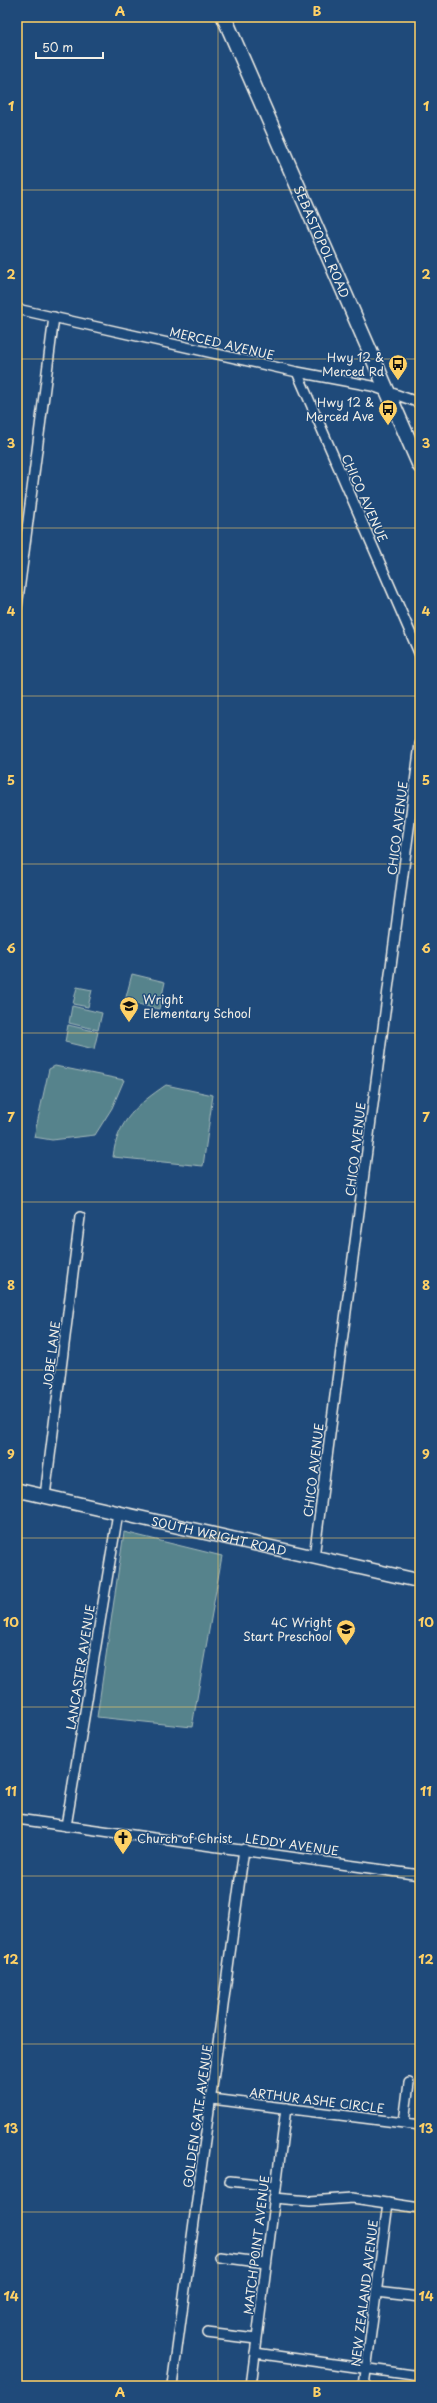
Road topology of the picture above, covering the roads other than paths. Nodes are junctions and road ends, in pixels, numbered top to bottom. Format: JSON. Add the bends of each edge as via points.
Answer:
{"nodes":[{"id":1,"x":224,"y":17,"type":"edge"},
{"id":2,"x":17,"y":309,"type":"edge"},
{"id":3,"x":54,"y":317,"type":"junction"},
{"id":4,"x":297,"y":372,"type":"junction"},
{"id":5,"x":388,"y":393,"type":"junction"},
{"id":6,"x":420,"y":403,"type":"edge"},
{"id":7,"x":420,"y":466,"type":"edge"},
{"id":8,"x":17,"y":607,"type":"edge"},
{"id":9,"x":420,"y":655,"type":"edge"},
{"id":10,"x":420,"y":744,"type":"edge"},
{"id":11,"x":80,"y":1218,"type":"dead end"},
{"id":12,"x":17,"y":1490,"type":"edge"},
{"id":13,"x":45,"y":1496,"type":"junction"},
{"id":14,"x":118,"y":1513,"type":"junction"},
{"id":15,"x":314,"y":1557,"type":"junction"},
{"id":16,"x":420,"y":1581,"type":"edge"},
{"id":17,"x":17,"y":1819,"type":"edge"},
{"id":18,"x":66,"y":1826,"type":"junction"},
{"id":19,"x":244,"y":1849,"type":"junction"},
{"id":20,"x":420,"y":1875,"type":"edge"},
{"id":21,"x":409,"y":2083,"type":"dead end"},
{"id":22,"x":212,"y":2099,"type":"junction"},
{"id":23,"x":286,"y":2108,"type":"junction"},
{"id":24,"x":404,"y":2122,"type":"junction"},
{"id":25,"x":420,"y":2125,"type":"edge"},
{"id":26,"x":230,"y":2181,"type":"dead end"},
{"id":27,"x":276,"y":2186,"type":"junction"},
{"id":28,"x":274,"y":2198,"type":"junction"},
{"id":29,"x":388,"y":2203,"type":"junction"},
{"id":30,"x":420,"y":2208,"type":"edge"},
{"id":31,"x":220,"y":2257,"type":"dead end"},
{"id":32,"x":266,"y":2263,"type":"junction"},
{"id":33,"x":376,"y":2292,"type":"junction"},
{"id":34,"x":420,"y":2297,"type":"edge"},
{"id":35,"x":207,"y":2333,"type":"dead end"},
{"id":36,"x":256,"y":2339,"type":"junction"},
{"id":37,"x":255,"y":2353,"type":"junction"},
{"id":38,"x":366,"y":2369,"type":"junction"},
{"id":39,"x":420,"y":2376,"type":"edge"},
{"id":40,"x":172,"y":2386,"type":"edge"},
{"id":41,"x":251,"y":2386,"type":"edge"},
{"id":42,"x":364,"y":2386,"type":"edge"}],
"edges":[{"from":1,"to":5,"type":"main road","name":"SEBASTOPOL ROAD"},
{"from":2,"to":3,"type":"street","name":"MERCED AVENUE"},
{"from":3,"to":4,"type":"street","name":"MERCED AVENUE"},
{"from":3,"to":8,"type":"street"},
{"from":4,"to":5,"type":"street","name":"MERCED AVENUE","via":[[372,386]]},
{"from":4,"to":9,"type":"street","name":"CHICO AVENUE"},
{"from":5,"to":6,"type":"street","name":"MERCED AVENUE"},
{"from":5,"to":7,"type":"main road","name":"SEBASTOPOL ROAD"},
{"from":10,"to":15,"type":"street","name":"CHICO AVENUE"},
{"from":11,"to":13,"type":"street","name":"JOBE LANE"},
{"from":12,"to":13,"type":"main road","name":"SOUTH WRIGHT ROAD"},
{"from":13,"to":14,"type":"main road","name":"SOUTH WRIGHT ROAD"},
{"from":14,"to":15,"type":"main road","name":"SOUTH WRIGHT ROAD"},
{"from":14,"to":18,"type":"street","name":"LANCASTER AVENUE"},
{"from":15,"to":16,"type":"main road","name":"SOUTH WRIGHT ROAD"},
{"from":17,"to":18,"type":"street","name":"LEDDY AVENUE"},
{"from":18,"to":19,"type":"street","name":"LEDDY AVENUE"},
{"from":19,"to":20,"type":"street","name":"LEDDY AVENUE"},
{"from":19,"to":22,"type":"street","name":"GOLDEN GATE AVENUE"},
{"from":21,"to":24,"type":"street"},
{"from":22,"to":23,"type":"street","name":"ARTHUR ASHE CIRCLE"},
{"from":22,"to":40,"type":"street","name":"GOLDEN GATE AVENUE"},
{"from":23,"to":24,"type":"street","name":"ARTHUR ASHE CIRCLE"},
{"from":23,"to":27,"type":"street","name":"MATCH POINT AVENUE"},
{"from":24,"to":25,"type":"street","name":"ARTHUR ASHE CIRCLE"},
{"from":26,"to":27,"type":"street"},
{"from":27,"to":28,"type":"street","name":"MATCH POINT AVENUE"},
{"from":28,"to":29,"type":"street","via":[[310,2202],[353,2198]]},
{"from":28,"to":32,"type":"street","name":"MATCH POINT AVENUE"},
{"from":29,"to":30,"type":"street"},
{"from":29,"to":33,"type":"street","name":"NEW ZEALAND AVENUE"},
{"from":31,"to":32,"type":"street"},
{"from":32,"to":36,"type":"street","name":"MATCH POINT AVENUE"},
{"from":33,"to":34,"type":"street"},
{"from":33,"to":38,"type":"street","name":"NEW ZEALAND AVENUE"},
{"from":35,"to":36,"type":"street"},
{"from":36,"to":37,"type":"street","name":"MATCH POINT AVENUE"},
{"from":37,"to":38,"type":"street"},
{"from":37,"to":41,"type":"street","name":"MATCH POINT AVENUE"},
{"from":38,"to":39,"type":"street"},
{"from":38,"to":42,"type":"street","name":"NEW ZEALAND AVENUE"}]}
